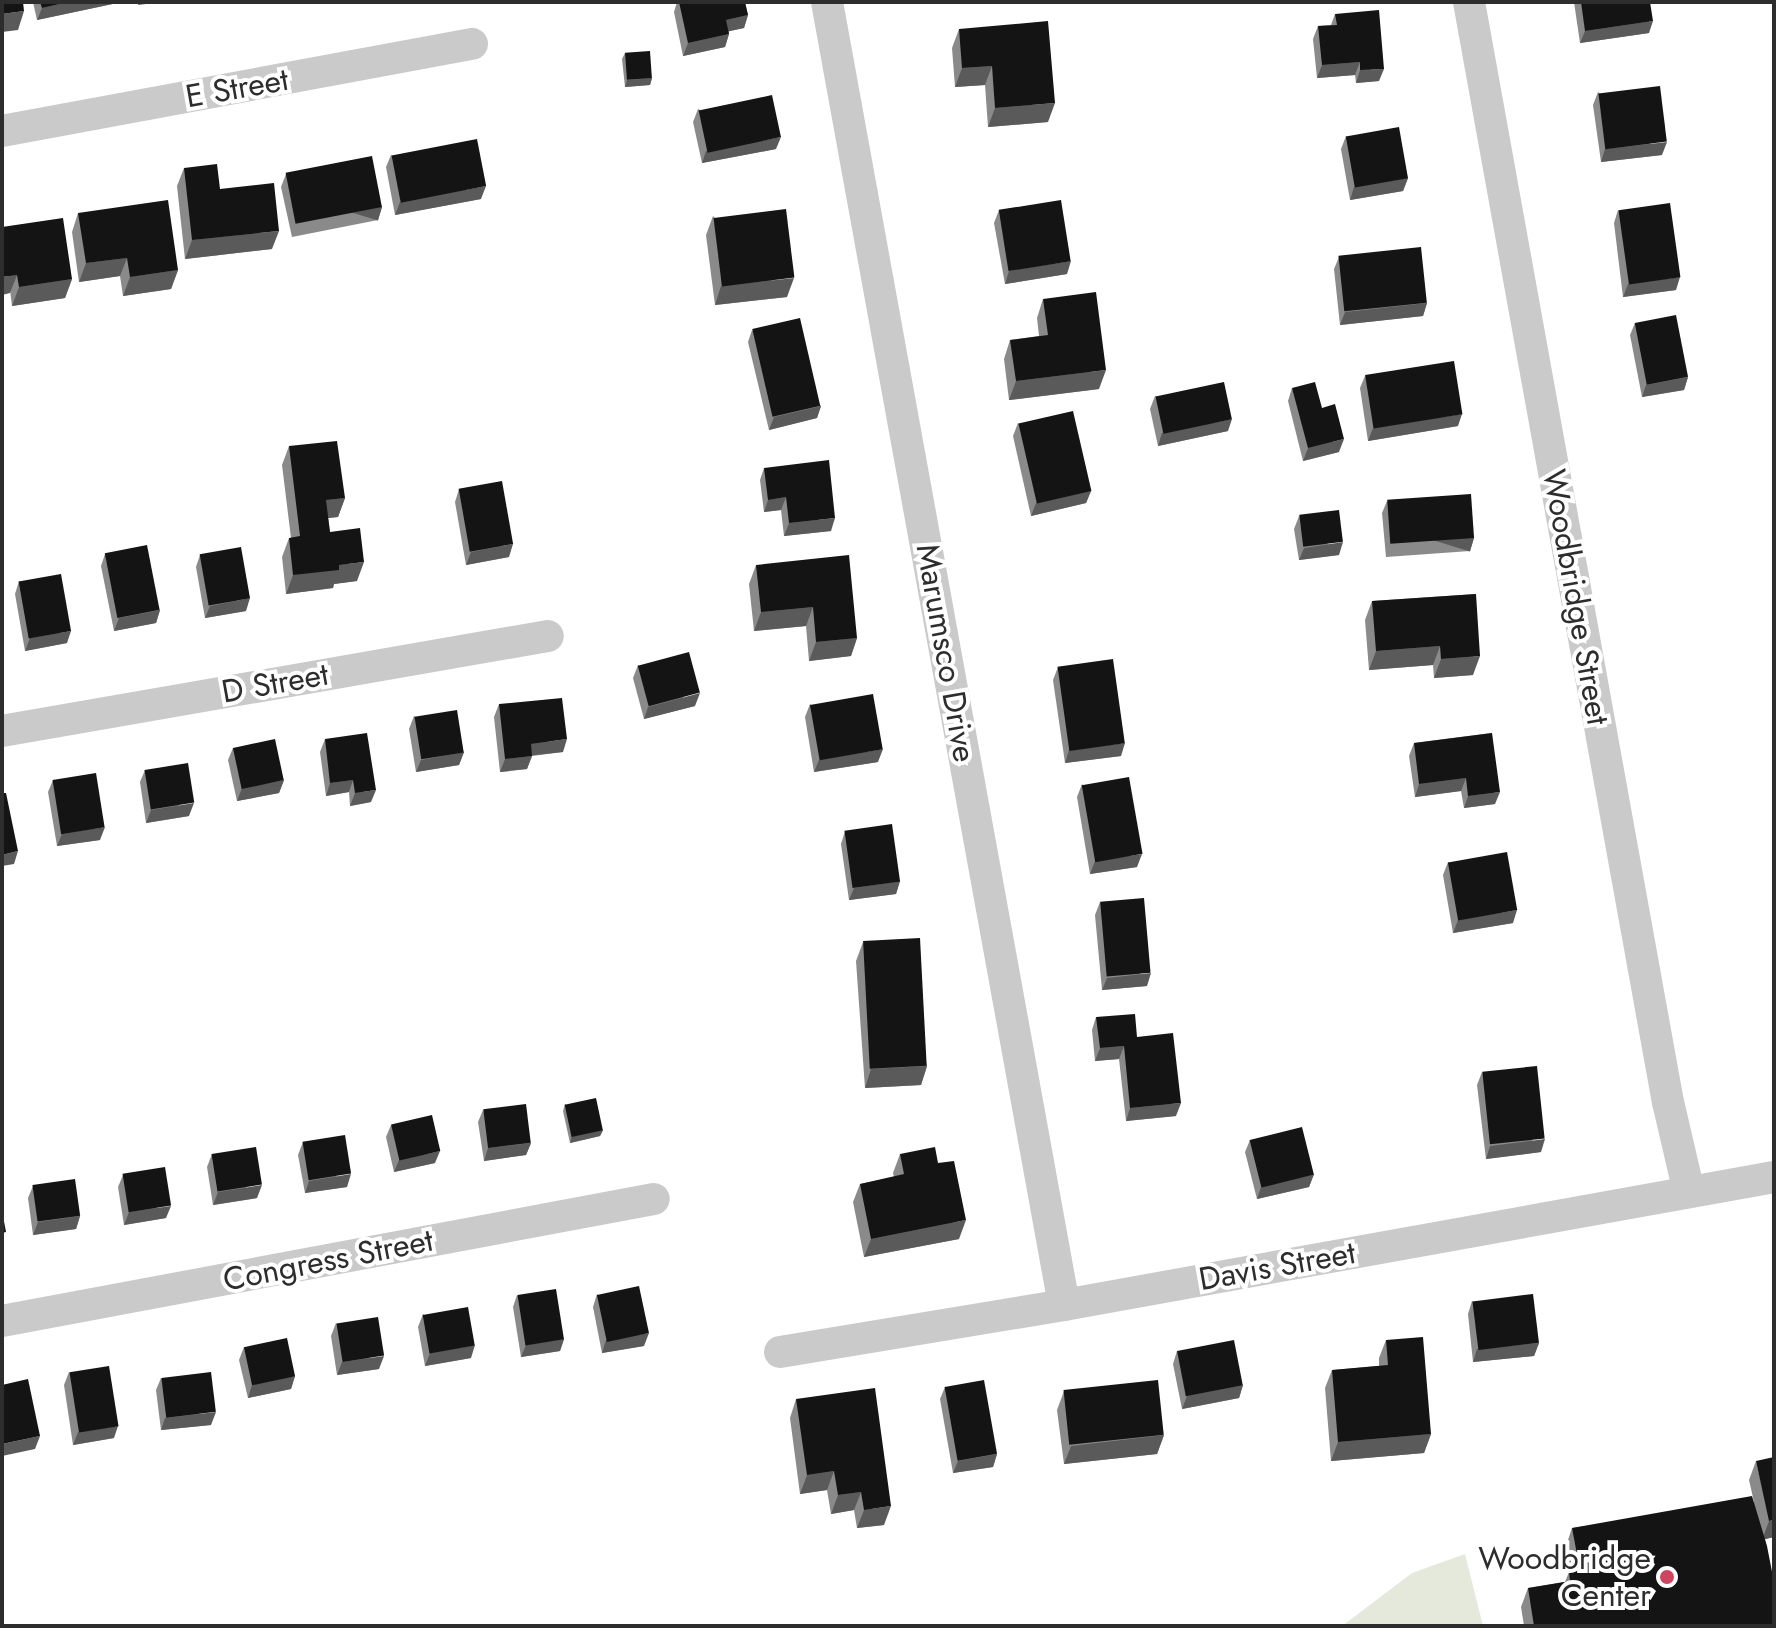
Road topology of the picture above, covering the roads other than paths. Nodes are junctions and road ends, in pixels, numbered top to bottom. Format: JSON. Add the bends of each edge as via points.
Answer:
{"nodes":[{"id":1,"x":827,"y":2,"type":"edge"},
{"id":2,"x":1469,"y":2,"type":"edge"},
{"id":3,"x":472,"y":44,"type":"dead end"},
{"id":4,"x":2,"y":131,"type":"edge"},
{"id":5,"x":548,"y":636,"type":"dead end"},
{"id":6,"x":2,"y":731,"type":"edge"},
{"id":7,"x":1774,"y":1177,"type":"edge"},
{"id":8,"x":1689,"y":1192,"type":"junction"},
{"id":9,"x":654,"y":1199,"type":"dead end"},
{"id":10,"x":1064,"y":1305,"type":"junction"},
{"id":11,"x":2,"y":1321,"type":"edge"},
{"id":12,"x":780,"y":1352,"type":"dead end"}],
"edges":[{"from":1,"to":10,"type":"street","name":"Marumsco Drive"},
{"from":2,"to":8,"type":"street","name":"Woodbridge Street","via":[[1668,1102]]},
{"from":3,"to":4,"type":"street","name":"E Street"},
{"from":5,"to":6,"type":"street","name":"D Street"},
{"from":7,"to":8,"type":"street","name":"Davis Street"},
{"from":8,"to":10,"type":"street","name":"Davis Street"},
{"from":9,"to":11,"type":"street","name":"Congress Street"},
{"from":10,"to":12,"type":"street","name":"Davis Street"}]}
